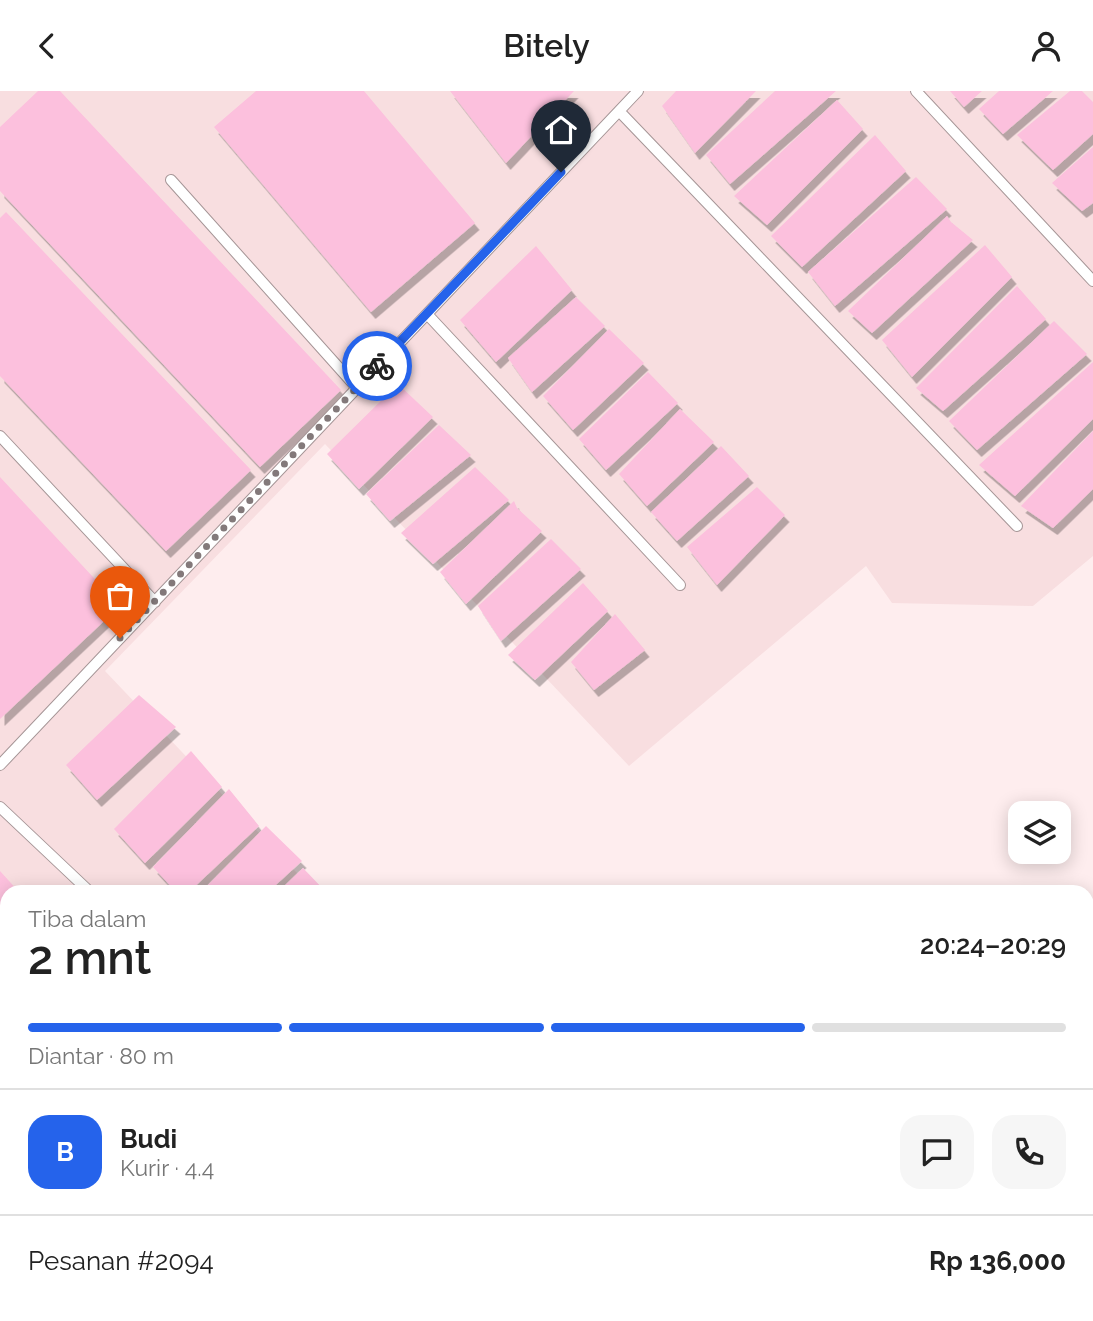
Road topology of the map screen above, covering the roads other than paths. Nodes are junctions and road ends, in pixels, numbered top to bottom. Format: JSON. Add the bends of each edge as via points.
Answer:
{"nodes":[{"id":1,"x":638,"y":91,"type":"edge"},
{"id":2,"x":916,"y":91,"type":"edge"},
{"id":3,"x":619,"y":111,"type":"junction"},
{"id":4,"x":170,"y":180,"type":"dead end"},
{"id":5,"x":1093,"y":281,"type":"edge"},
{"id":6,"x":426,"y":314,"type":"junction"},
{"id":7,"x":357,"y":388,"type":"junction"},
{"id":8,"x":0,"y":436,"type":"edge"},
{"id":9,"x":1017,"y":526,"type":"dead end"},
{"id":10,"x":680,"y":585,"type":"dead end"},
{"id":11,"x":155,"y":602,"type":"junction"},
{"id":12,"x":0,"y":765,"type":"edge"},
{"id":13,"x":0,"y":807,"type":"edge"},
{"id":14,"x":83,"y":885,"type":"edge"}],
"edges":[{"from":1,"to":3,"type":"lane"},
{"from":2,"to":5,"type":"lane"},
{"from":3,"to":6,"type":"lane"},
{"from":3,"to":9,"type":"lane"},
{"from":4,"to":7,"type":"lane"},
{"from":6,"to":7,"type":"lane"},
{"from":6,"to":10,"type":"lane"},
{"from":7,"to":11,"type":"lane"},
{"from":8,"to":11,"type":"lane"},
{"from":11,"to":12,"type":"lane"},
{"from":13,"to":14,"type":"lane"}]}
